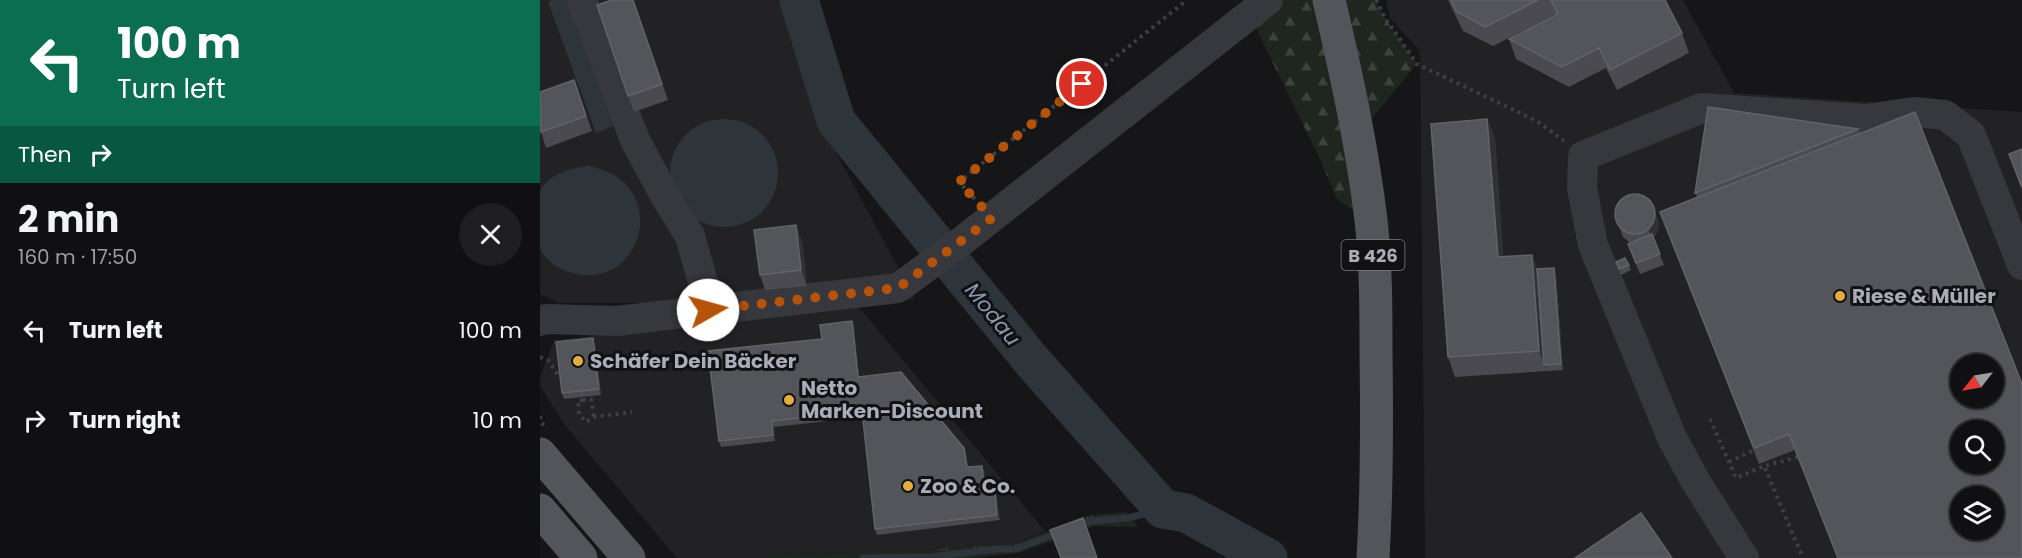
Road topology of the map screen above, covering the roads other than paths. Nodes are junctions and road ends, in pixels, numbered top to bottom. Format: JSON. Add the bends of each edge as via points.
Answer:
{"nodes":[{"id":1,"x":582,"y":0,"type":"edge"},
{"id":2,"x":1268,"y":0,"type":"edge"},
{"id":3,"x":1329,"y":0,"type":"edge"},
{"id":4,"x":2022,"y":266,"type":"edge"},
{"id":5,"x":708,"y":310,"type":"junction"},
{"id":6,"x":542,"y":319,"type":"edge"},
{"id":7,"x":540,"y":454,"type":"edge"},
{"id":8,"x":540,"y":510,"type":"edge"},
{"id":9,"x":581,"y":558,"type":"edge"},
{"id":10,"x":629,"y":558,"type":"edge"},
{"id":11,"x":1374,"y":558,"type":"edge"},
{"id":12,"x":1744,"y":558,"type":"edge"}],
"edges":[{"from":1,"to":5,"type":"street","via":[[635,140],[690,236]]},
{"from":2,"to":5,"type":"street","via":[[898,288]]},
{"from":3,"to":11,"type":"main road","number":"B 426","via":[[1350,88],[1371,222],[1376,286]]},
{"from":4,"to":12,"type":"street","via":[[1971,135],[1946,115],[1914,112],[1866,119],[1701,108],[1584,156],[1582,188],[1593,245],[1672,438]]},
{"from":5,"to":6,"type":"street","via":[[616,321]]},
{"from":7,"to":10,"type":"main road"},
{"from":8,"to":9,"type":"main road"}]}
